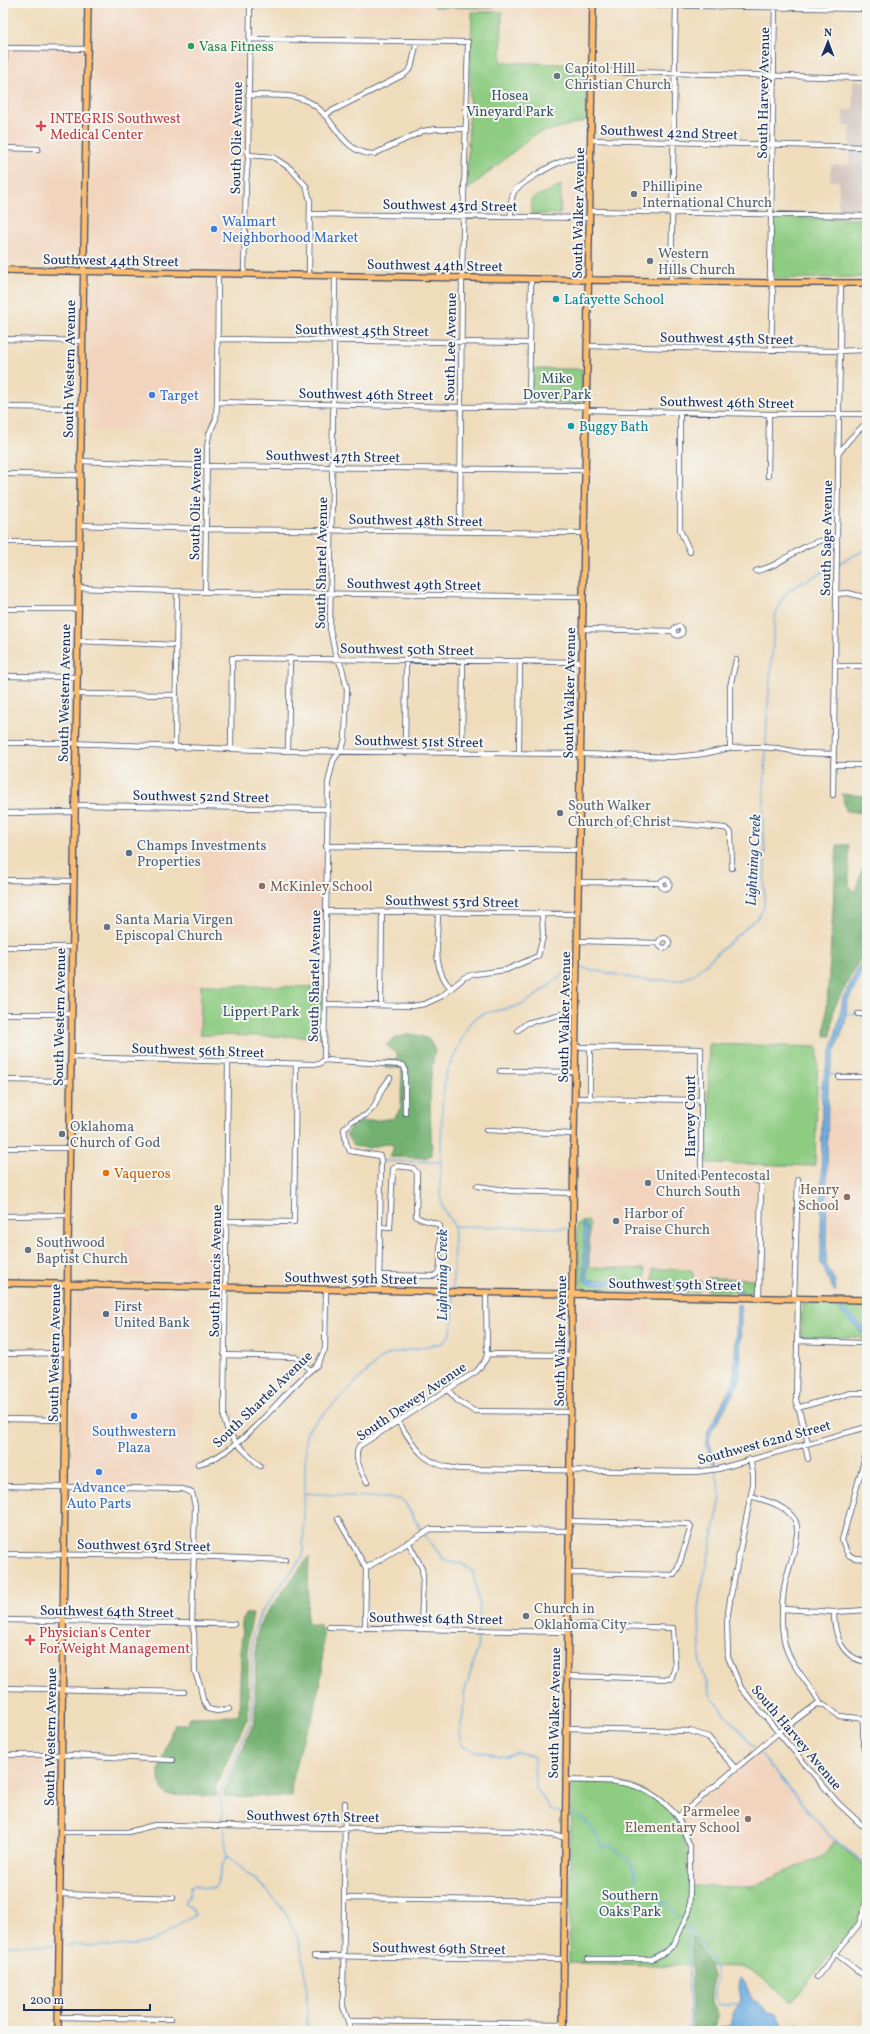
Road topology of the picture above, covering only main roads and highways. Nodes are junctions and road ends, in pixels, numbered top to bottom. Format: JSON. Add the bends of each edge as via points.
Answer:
{"nodes":[{"id":1,"x":88,"y":3,"type":"edge"},
{"id":2,"x":593,"y":4,"type":"edge"},
{"id":3,"x":3,"y":270,"type":"edge"},
{"id":4,"x":82,"y":272,"type":"junction"},
{"id":5,"x":588,"y":280,"type":"junction"},
{"id":6,"x":867,"y":283,"type":"edge"},
{"id":7,"x":3,"y":1283,"type":"edge"},
{"id":8,"x":67,"y":1284,"type":"junction"},
{"id":9,"x":574,"y":1294,"type":"junction"},
{"id":10,"x":867,"y":1300,"type":"edge"},
{"id":11,"x":58,"y":2031,"type":"edge"},
{"id":12,"x":563,"y":2031,"type":"edge"}],
"edges":[{"from":1,"to":4,"type":"main road","name":"South Western Avenue"},
{"from":2,"to":5,"type":"main road","name":"South Walker Avenue"},
{"from":3,"to":4,"type":"main road","name":"Southwest 44th Street"},
{"from":4,"to":5,"type":"main road","name":"Southwest 44th Street"},
{"from":4,"to":8,"type":"main road","name":"South Western Avenue","via":[[83,341]]},
{"from":5,"to":6,"type":"main road","name":"Southwest 44th Street"},
{"from":5,"to":9,"type":"main road","name":"South Walker Avenue","via":[[574,1134]]},
{"from":7,"to":8,"type":"main road","name":"Southwest 59th Street"},
{"from":8,"to":9,"type":"main road","name":"Southwest 59th Street"},
{"from":8,"to":11,"type":"main road","name":"South Western Avenue"},
{"from":9,"to":10,"type":"main road","name":"Southwest 59th Street"},
{"from":9,"to":12,"type":"main road","name":"South Walker Avenue","via":[[570,1412]]}]}
